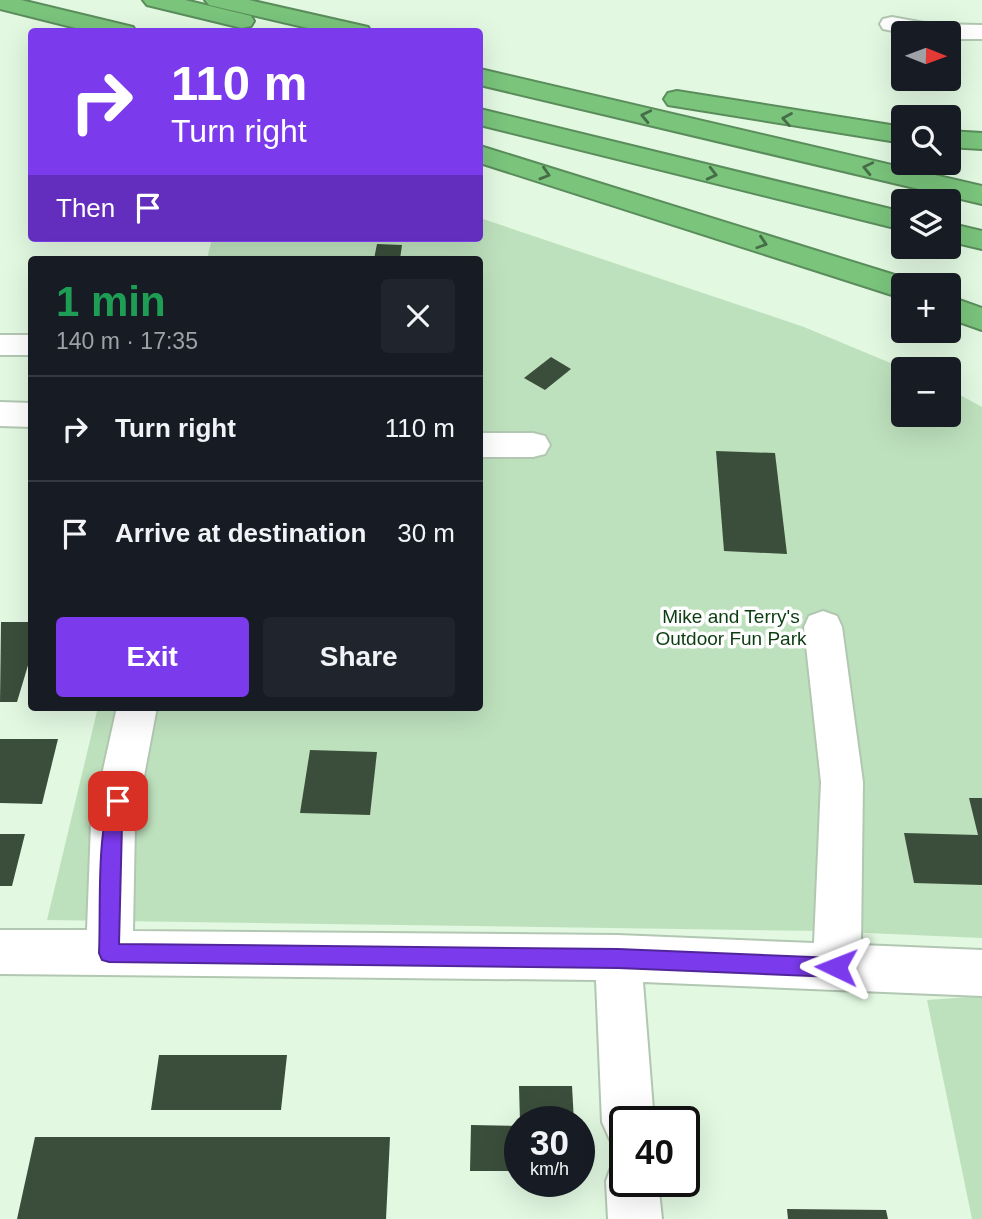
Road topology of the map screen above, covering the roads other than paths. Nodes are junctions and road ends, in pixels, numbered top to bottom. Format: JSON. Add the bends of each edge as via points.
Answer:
{"nodes":[{"id":1,"x":155,"y":0,"type":"edge"},
{"id":2,"x":218,"y":0,"type":"edge"},
{"id":3,"x":9,"y":4,"type":"edge"},
{"id":4,"x":74,"y":28,"type":"edge"},
{"id":5,"x":108,"y":28,"type":"edge"},
{"id":6,"x":269,"y":28,"type":"edge"},
{"id":7,"x":341,"y":28,"type":"edge"},
{"id":8,"x":961,"y":32,"type":"edge"},
{"id":9,"x":982,"y":32,"type":"edge"},
{"id":10,"x":483,"y":58,"type":"edge"},
{"id":11,"x":483,"y":78,"type":"edge"},
{"id":12,"x":483,"y":118,"type":"edge"},
{"id":13,"x":891,"y":133,"type":"edge"},
{"id":14,"x":961,"y":140,"type":"edge"},
{"id":15,"x":982,"y":141,"type":"edge"},
{"id":16,"x":483,"y":155,"type":"edge"},
{"id":17,"x":982,"y":195,"type":"edge"},
{"id":18,"x":891,"y":218,"type":"edge"},
{"id":19,"x":961,"y":235,"type":"edge"},
{"id":20,"x":982,"y":240,"type":"edge"},
{"id":21,"x":891,"y":284,"type":"edge"},
{"id":22,"x":961,"y":311,"type":"edge"},
{"id":23,"x":982,"y":320,"type":"edge"},
{"id":24,"x":0,"y":345,"type":"edge"},
{"id":25,"x":28,"y":345,"type":"edge"},
{"id":26,"x":0,"y":414,"type":"edge"},
{"id":27,"x":28,"y":415,"type":"edge"},
{"id":28,"x":483,"y":445,"type":"edge"},
{"id":29,"x":533,"y":446,"type":"dead end"},
{"id":30,"x":824,"y":627,"type":"dead end"},
{"id":31,"x":136,"y":711,"type":"edge"},
{"id":32,"x":0,"y":952,"type":"edge"},
{"id":33,"x":109,"y":953,"type":"junction"},
{"id":34,"x":618,"y":958,"type":"junction"},
{"id":35,"x":836,"y":967,"type":"junction"},
{"id":36,"x":982,"y":973,"type":"edge"},
{"id":37,"x":627,"y":1106,"type":"edge"},
{"id":38,"x":633,"y":1197,"type":"edge"},
{"id":39,"x":635,"y":1219,"type":"edge"}],
"edges":[{"from":1,"to":6,"type":"highway"},
{"from":2,"to":7,"type":"highway"},
{"from":3,"to":4,"type":"highway"},
{"from":3,"to":5,"type":"highway"},
{"from":8,"to":9,"type":"street"},
{"from":13,"to":10,"type":"highway","one_way":true,"via":[[708,104]]},
{"from":17,"to":11,"type":"highway","one_way":true},
{"from":12,"to":18,"type":"highway","one_way":true},
{"from":14,"to":15,"type":"highway"},
{"from":16,"to":21,"type":"highway","one_way":true},
{"from":19,"to":20,"type":"highway"},
{"from":22,"to":23,"type":"highway"},
{"from":24,"to":25,"type":"street"},
{"from":26,"to":27,"type":"street"},
{"from":28,"to":29,"type":"street"},
{"from":30,"to":35,"type":"street","via":[[842,782]]},
{"from":31,"to":33,"type":"street","via":[[113,824]]},
{"from":32,"to":33,"type":"street"},
{"from":33,"to":34,"type":"street"},
{"from":34,"to":35,"type":"street"},
{"from":34,"to":37,"type":"street"},
{"from":35,"to":36,"type":"street"},
{"from":38,"to":39,"type":"street"}]}
